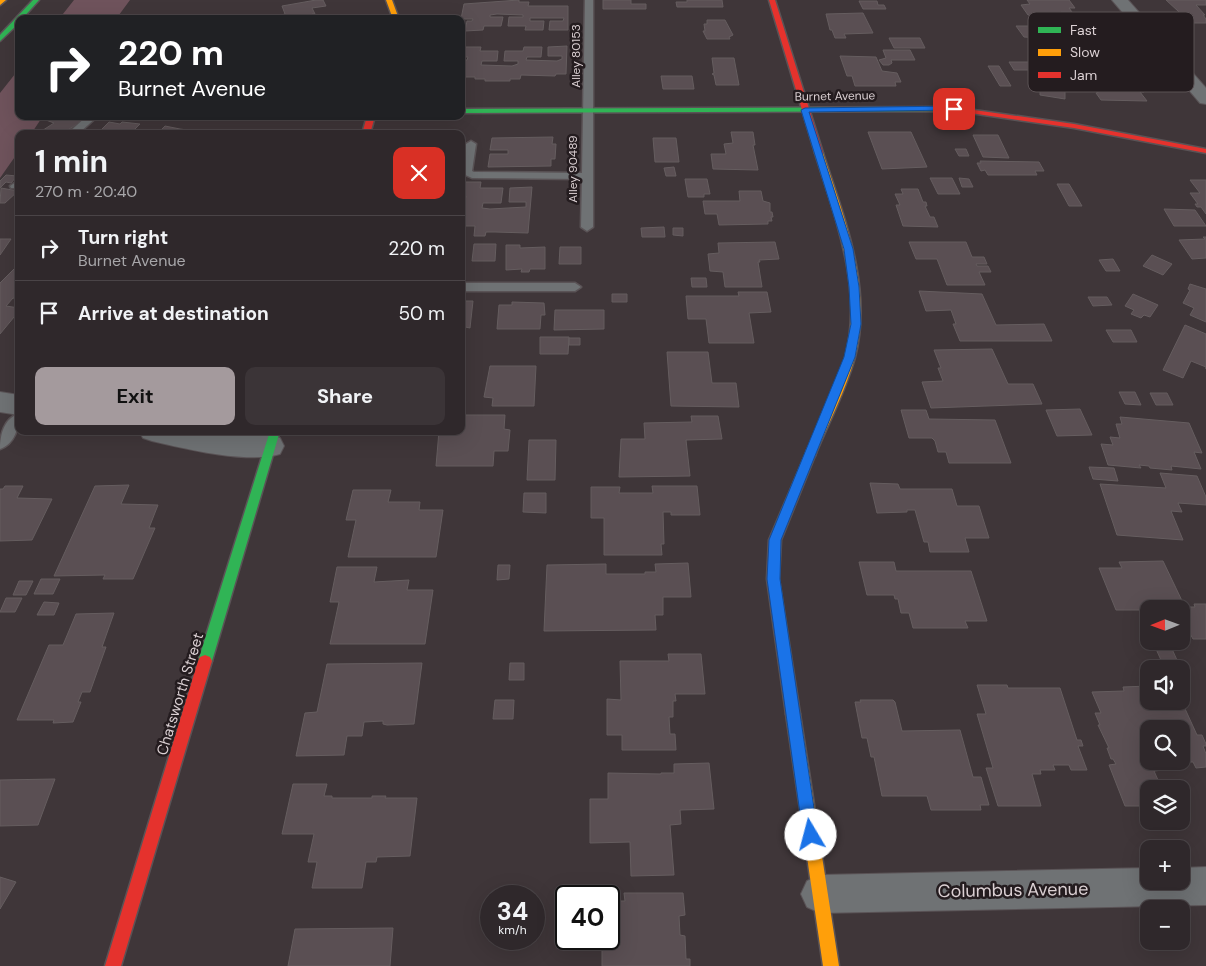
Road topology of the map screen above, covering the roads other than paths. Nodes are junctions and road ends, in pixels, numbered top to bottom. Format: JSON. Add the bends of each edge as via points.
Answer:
{"nodes":[{"id":1,"x":3,"y":0,"type":"edge"},
{"id":2,"x":36,"y":0,"type":"edge"},
{"id":3,"x":388,"y":0,"type":"edge"},
{"id":4,"x":589,"y":0,"type":"edge"},
{"id":5,"x":772,"y":0,"type":"edge"},
{"id":6,"x":1120,"y":0,"type":"edge"},
{"id":7,"x":0,"y":3,"type":"edge"},
{"id":8,"x":1130,"y":12,"type":"edge"},
{"id":9,"x":22,"y":15,"type":"edge"},
{"id":10,"x":394,"y":15,"type":"edge"},
{"id":11,"x":15,"y":23,"type":"edge"},
{"id":12,"x":0,"y":39,"type":"edge"},
{"id":13,"x":1194,"y":86,"type":"edge"},
{"id":14,"x":1206,"y":100,"type":"edge"},
{"id":15,"x":805,"y":110,"type":"junction"},
{"id":16,"x":465,"y":112,"type":"edge"},
{"id":17,"x":588,"y":112,"type":"junction"},
{"id":18,"x":88,"y":120,"type":"edge"},
{"id":19,"x":77,"y":130,"type":"edge"},
{"id":20,"x":470,"y":144,"type":"dead end"},
{"id":21,"x":1206,"y":151,"type":"edge"},
{"id":22,"x":587,"y":176,"type":"junction"},
{"id":23,"x":587,"y":227,"type":"dead end"},
{"id":24,"x":465,"y":287,"type":"edge"},
{"id":25,"x":576,"y":287,"type":"dead end"},
{"id":26,"x":0,"y":402,"type":"edge"},
{"id":27,"x":15,"y":405,"type":"edge"},
{"id":28,"x":15,"y":424,"type":"edge"},
{"id":29,"x":171,"y":435,"type":"edge"},
{"id":30,"x":273,"y":439,"type":"edge"},
{"id":31,"x":0,"y":444,"type":"edge"},
{"id":32,"x":1206,"y":886,"type":"edge"},
{"id":33,"x":820,"y":894,"type":"junction"},
{"id":34,"x":113,"y":966,"type":"edge"},
{"id":35,"x":831,"y":966,"type":"edge"}],
"edges":[{"from":1,"to":7,"type":"main road"},
{"from":2,"to":9,"type":"main road"},
{"from":3,"to":10,"type":"main road"},
{"from":4,"to":17,"type":"lane","name":"Alley 80153"},
{"from":5,"to":15,"type":"main road"},
{"from":6,"to":8,"type":"street"},
{"from":11,"to":12,"type":"main road"},
{"from":13,"to":14,"type":"street"},
{"from":15,"to":17,"type":"main road","name":"Burnet Avenue"},
{"from":15,"to":21,"type":"main road","name":"Burnet Avenue","via":[[954,109],[1074,126]]},
{"from":15,"to":33,"type":"main road","via":[[848,249],[856,324],[850,357],[775,540],[774,579]]},
{"from":16,"to":17,"type":"main road","name":"Burnet Avenue"},
{"from":17,"to":22,"type":"lane","name":"Alley 90489"},
{"from":18,"to":19,"type":"lane"},
{"from":20,"to":22,"type":"lane","via":[[466,172],[472,176]]},
{"from":22,"to":23,"type":"lane","name":"Alley 90489"},
{"from":24,"to":25,"type":"lane"},
{"from":26,"to":27,"type":"street"},
{"from":28,"to":31,"type":"lane"},
{"from":29,"to":30,"type":"street","via":[[215,444]]},
{"from":30,"to":34,"type":"main road","name":"Chatsworth Street"},
{"from":32,"to":33,"type":"street","name":"Columbus Avenue"},
{"from":33,"to":35,"type":"main road"}]}
